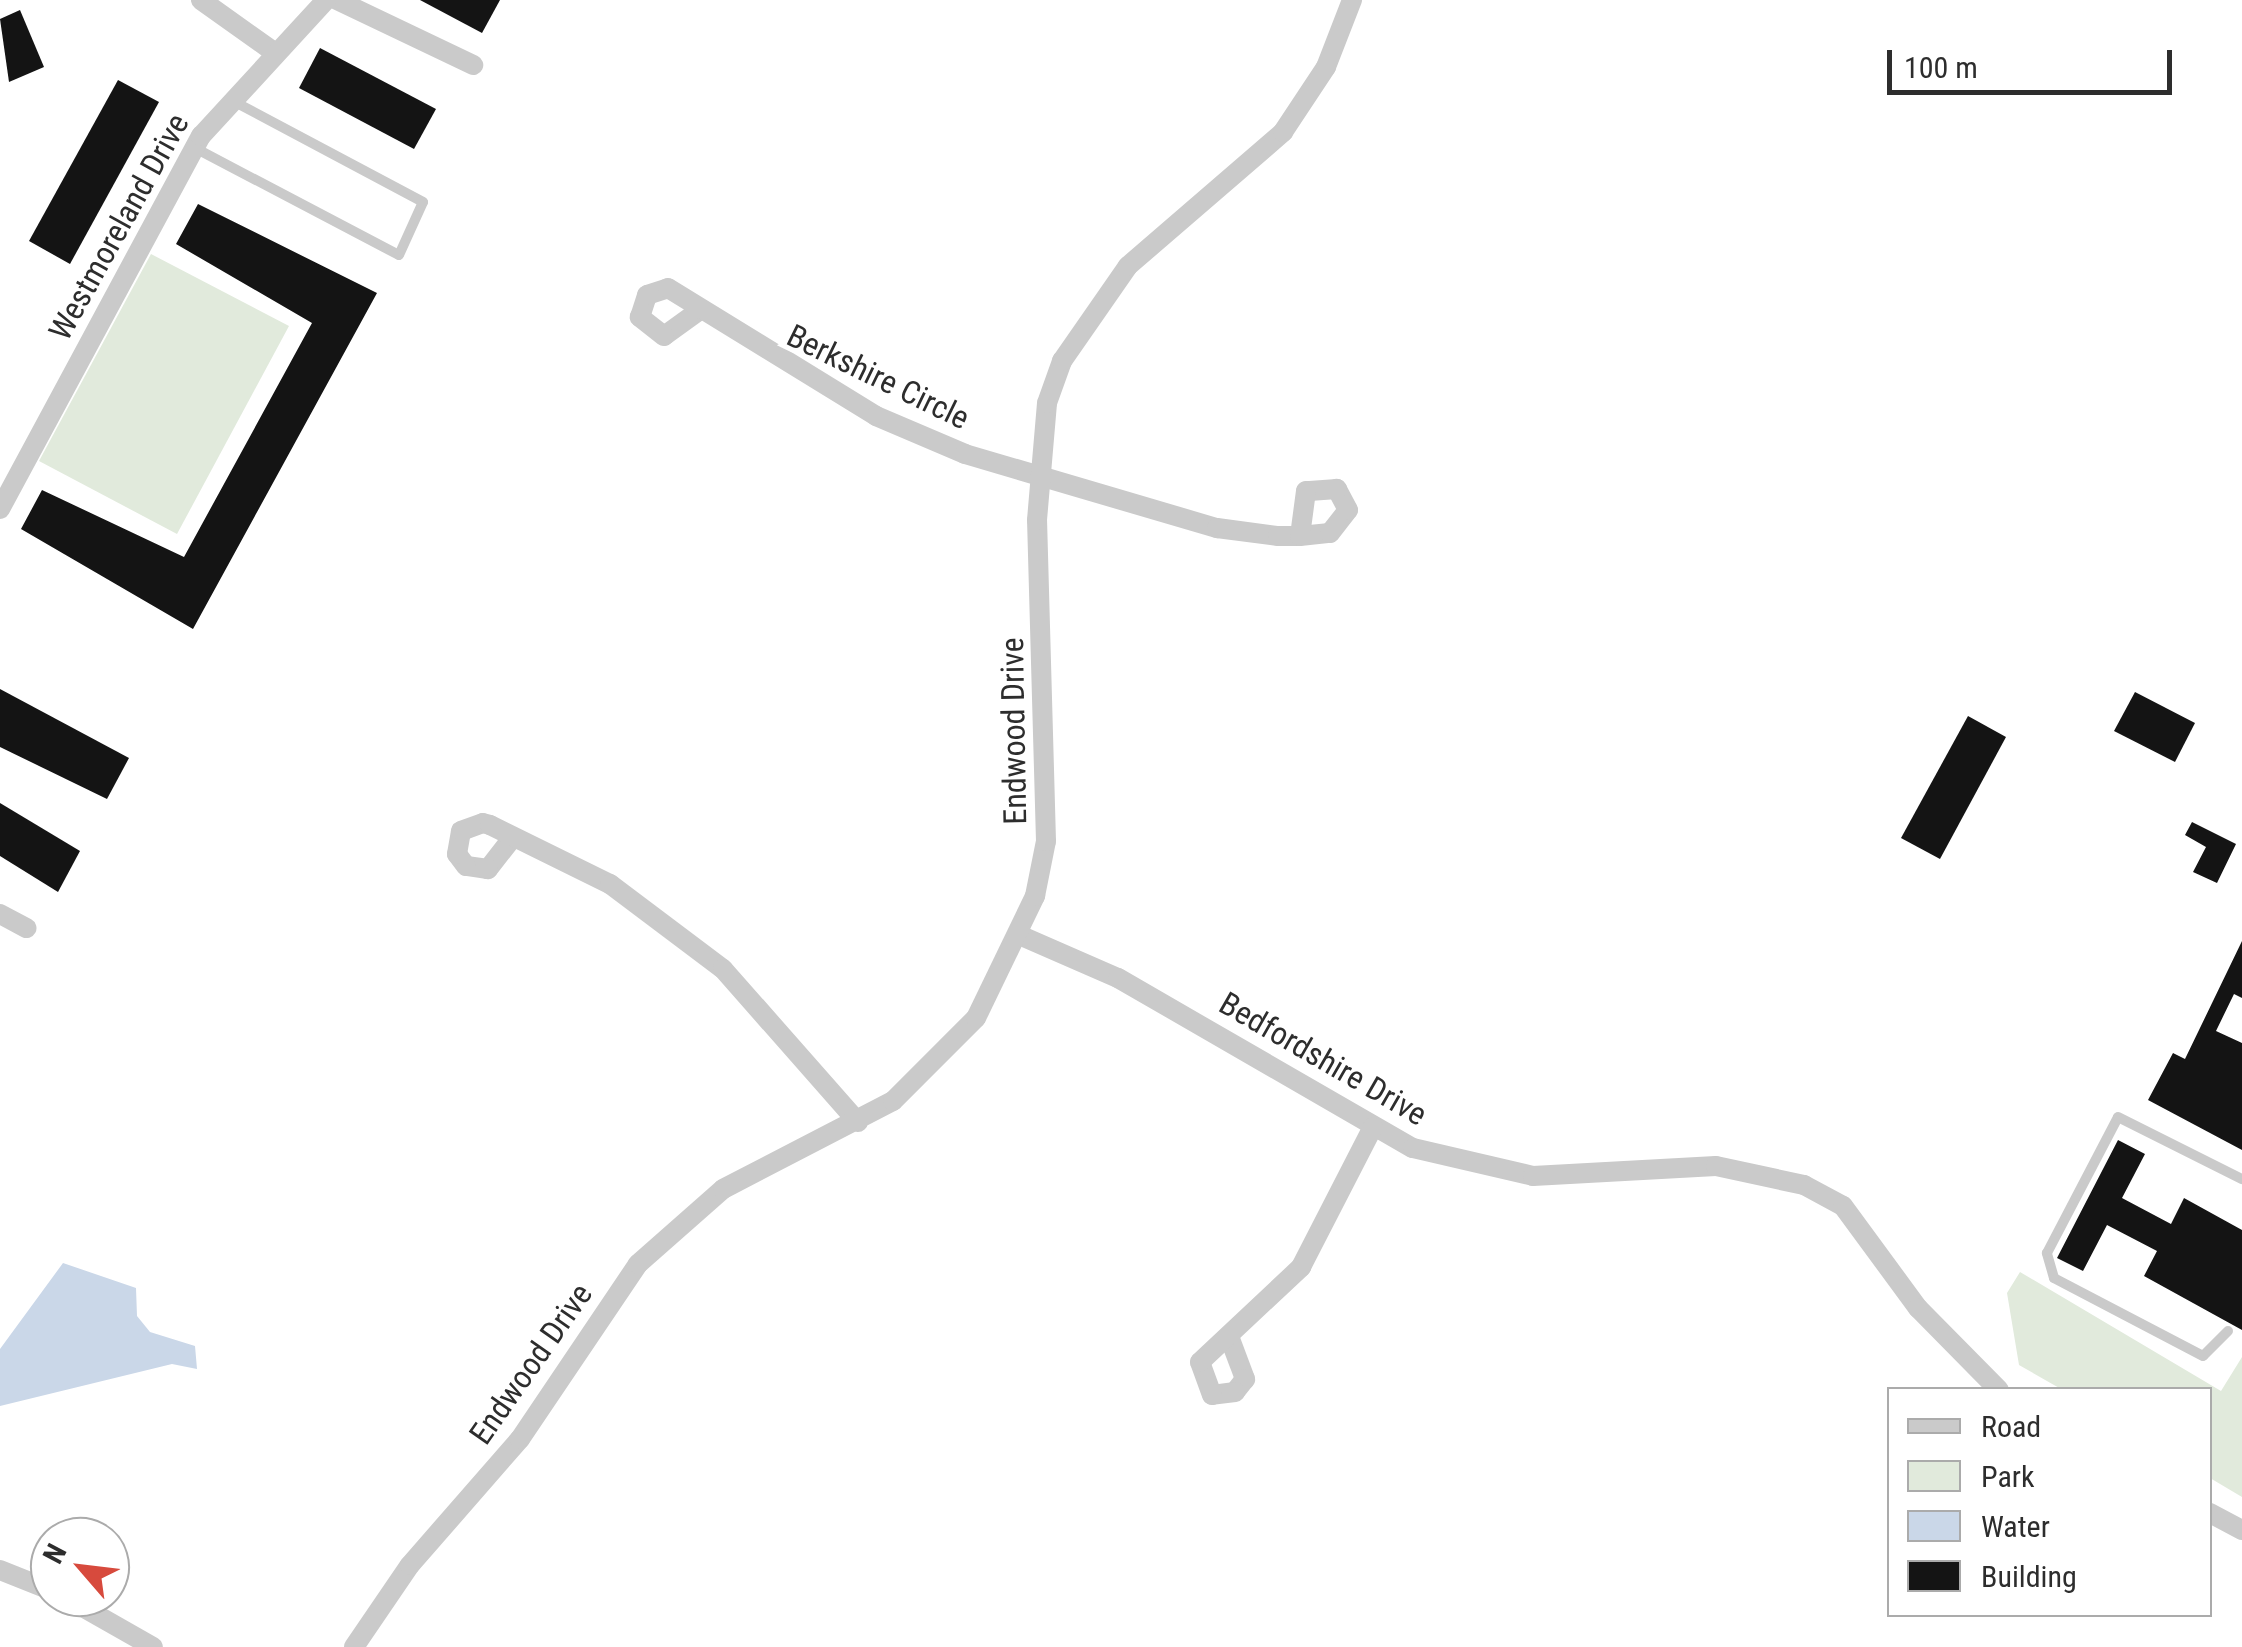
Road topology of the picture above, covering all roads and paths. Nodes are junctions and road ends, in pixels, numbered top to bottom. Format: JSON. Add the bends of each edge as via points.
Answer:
{"nodes":[{"id":1,"x":201,"y":0,"type":"edge"},
{"id":2,"x":326,"y":0,"type":"edge"},
{"id":3,"x":337,"y":0,"type":"edge"},
{"id":4,"x":1352,"y":0,"type":"edge"},
{"id":5,"x":274,"y":52,"type":"junction"},
{"id":6,"x":472,"y":66,"type":"dead end"},
{"id":7,"x":229,"y":99,"type":"junction"},
{"id":8,"x":194,"y":148,"type":"junction"},
{"id":9,"x":700,"y":310,"type":"dead end"},
{"id":10,"x":1040,"y":476,"type":"junction"},
{"id":11,"x":0,"y":509,"type":"edge"},
{"id":12,"x":1300,"y":536,"type":"dead end"},
{"id":13,"x":512,"y":836,"type":"dead end"},
{"id":14,"x":0,"y":914,"type":"edge"},
{"id":15,"x":26,"y":928,"type":"dead end"},
{"id":16,"x":1018,"y":935,"type":"junction"},
{"id":17,"x":858,"y":1122,"type":"junction"},
{"id":18,"x":1373,"y":1127,"type":"junction"},
{"id":19,"x":2242,"y":1179,"type":"edge"},
{"id":20,"x":2228,"y":1331,"type":"dead end"},
{"id":21,"x":1230,"y":1339,"type":"dead end"},
{"id":22,"x":1996,"y":1387,"type":"edge"},
{"id":23,"x":2212,"y":1514,"type":"edge"},
{"id":24,"x":2242,"y":1530,"type":"edge"},
{"id":25,"x":0,"y":1570,"type":"edge"},
{"id":26,"x":30,"y":1582,"type":"edge"},
{"id":27,"x":101,"y":1617,"type":"edge"},
{"id":28,"x":153,"y":1647,"type":"edge"},
{"id":29,"x":354,"y":1647,"type":"edge"}],
"edges":[{"from":1,"to":5,"type":"street"},
{"from":2,"to":5,"type":"street","name":"Westmoreland Drive"},
{"from":3,"to":6,"type":"street"},
{"from":4,"to":10,"type":"street","name":"Endwood Drive","via":[[1326,67],[1282,132],[1098,298],[1048,404]]},
{"from":5,"to":7,"type":"street","name":"Westmoreland Drive"},
{"from":7,"to":8,"type":"street","name":"Westmoreland Drive"},
{"from":7,"to":8,"type":"lane","via":[[423,202],[399,255]]},
{"from":8,"to":11,"type":"street","name":"Westmoreland Drive"},
{"from":9,"to":10,"type":"street","name":"Berkshire Circle","via":[[876,416]]},
{"from":10,"to":12,"type":"street","name":"Berkshire Circle","via":[[1217,528]]},
{"from":10,"to":16,"type":"street","name":"Endwood Drive","via":[[1050,780],[1035,896]]},
{"from":13,"to":17,"type":"street","via":[[610,884],[723,969]]},
{"from":14,"to":15,"type":"street"},
{"from":16,"to":17,"type":"street","name":"Endwood Drive","via":[[955,1046]]},
{"from":16,"to":18,"type":"street","name":"Bedfordshire Drive","via":[[1118,978]]},
{"from":17,"to":29,"type":"street","name":"Endwood Drive","via":[[724,1190],[638,1264],[520,1438],[410,1564]]},
{"from":18,"to":21,"type":"street","via":[[1314,1249]]},
{"from":18,"to":22,"type":"street","name":"Bedfordshire Drive","via":[[1472,1166],[1533,1176],[1716,1166],[1804,1185],[1844,1206],[1918,1308]]},
{"from":19,"to":20,"type":"lane","via":[[2118,1117],[2048,1253],[2054,1278],[2202,1356]]},
{"from":23,"to":24,"type":"street"},
{"from":25,"to":26,"type":"street"},
{"from":27,"to":28,"type":"street"}]}
